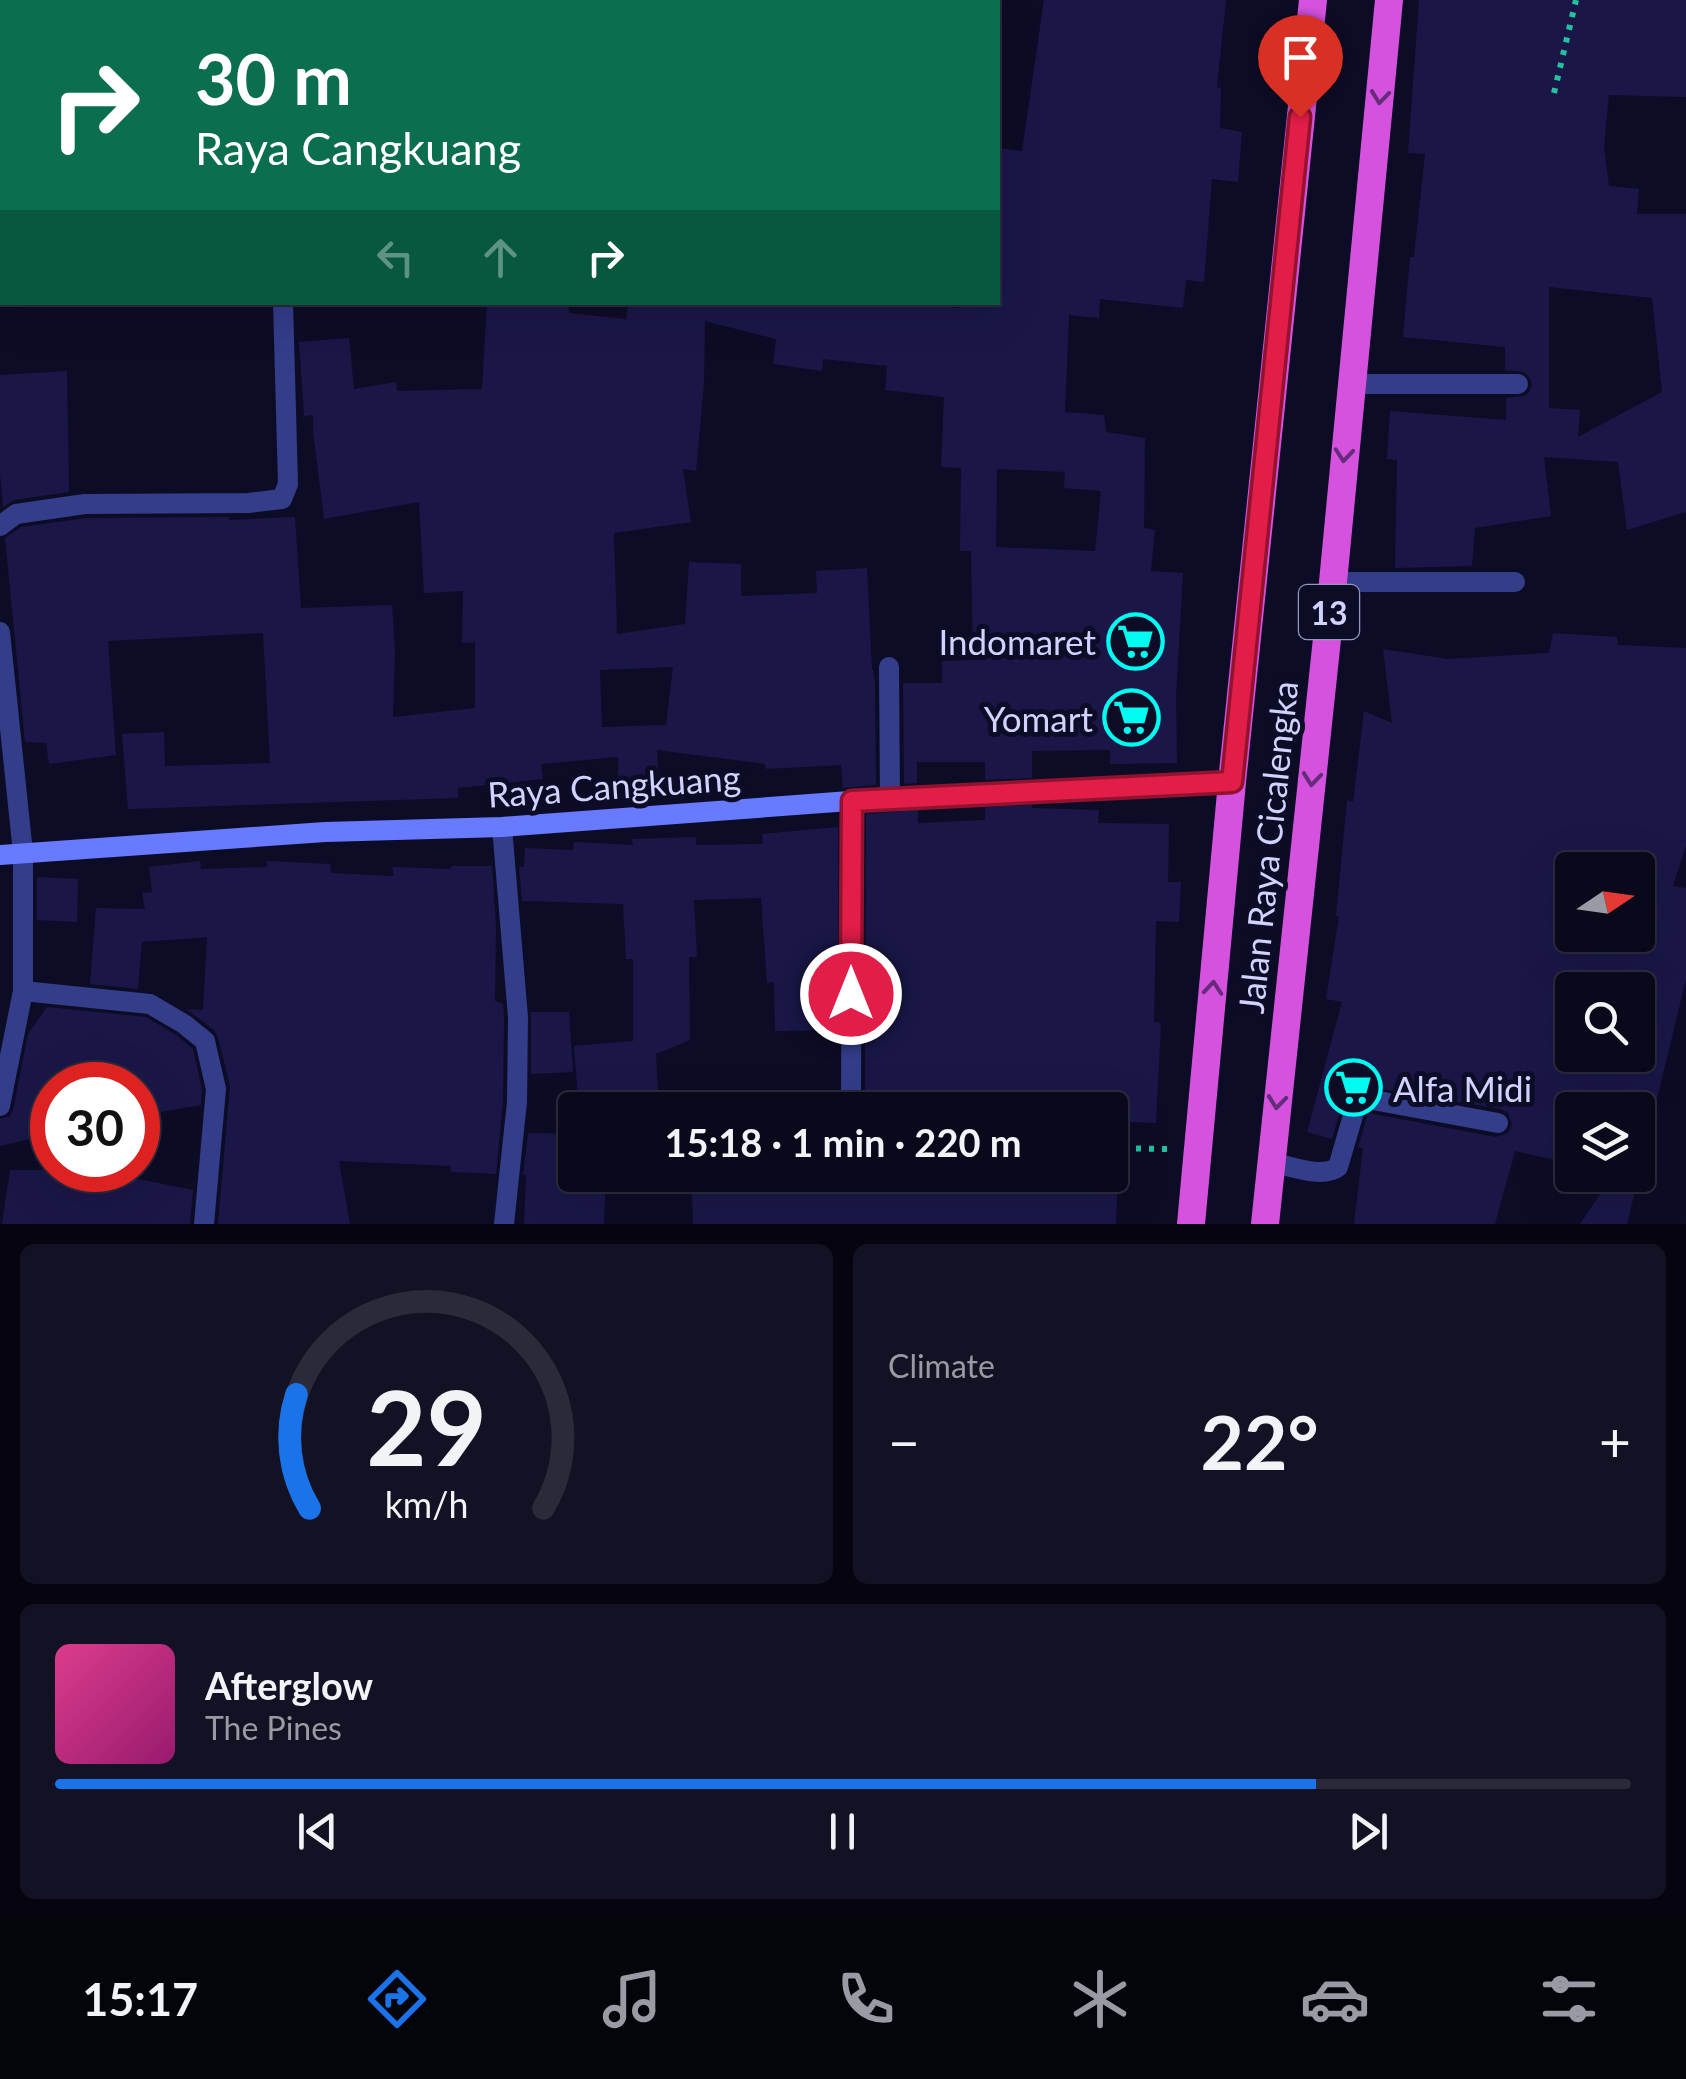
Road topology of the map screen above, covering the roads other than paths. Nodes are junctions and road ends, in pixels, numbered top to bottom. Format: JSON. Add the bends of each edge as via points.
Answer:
{"nodes":[{"id":1,"x":1313,"y":0,"type":"edge"},
{"id":2,"x":1389,"y":0,"type":"edge"},
{"id":3,"x":283,"y":305,"type":"edge"},
{"id":4,"x":1350,"y":384,"type":"junction"},
{"id":5,"x":1518,"y":384,"type":"dead end"},
{"id":6,"x":0,"y":526,"type":"edge"},
{"id":7,"x":1333,"y":582,"type":"junction"},
{"id":8,"x":1515,"y":582,"type":"dead end"},
{"id":9,"x":0,"y":632,"type":"edge"},
{"id":10,"x":889,"y":667,"type":"dead end"},
{"id":11,"x":1232,"y":782,"type":"junction"},
{"id":12,"x":890,"y":798,"type":"junction"},
{"id":13,"x":852,"y":801,"type":"junction"},
{"id":14,"x":502,"y":827,"type":"junction"},
{"id":15,"x":23,"y":853,"type":"junction"},
{"id":16,"x":0,"y":855,"type":"edge"},
{"id":17,"x":24,"y":991,"type":"junction"},
{"id":18,"x":851,"y":1092,"type":"edge"},
{"id":19,"x":0,"y":1106,"type":"edge"},
{"id":20,"x":1498,"y":1124,"type":"dead end"},
{"id":21,"x":1271,"y":1162,"type":"junction"},
{"id":22,"x":204,"y":1224,"type":"edge"},
{"id":23,"x":504,"y":1224,"type":"edge"},
{"id":24,"x":1190,"y":1224,"type":"edge"},
{"id":25,"x":1265,"y":1224,"type":"edge"}],
"edges":[{"from":1,"to":11,"type":"highway","name":"Jalan Raya Cicalengka","number":"13"},
{"from":2,"to":4,"type":"highway","name":"Jalan Raya Cicalengka","number":"13","one_way":true},
{"from":3,"to":6,"type":"street","via":[[288,484],[282,499],[86,504],[16,514]]},
{"from":4,"to":5,"type":"street"},
{"from":4,"to":7,"type":"highway","name":"Jalan Raya Cicalengka","number":"13","one_way":true},
{"from":7,"to":8,"type":"street"},
{"from":7,"to":21,"type":"highway","name":"Jalan Raya Cicalengka","number":"13","one_way":true},
{"from":9,"to":15,"type":"street"},
{"from":10,"to":12,"type":"street"},
{"from":11,"to":12,"type":"main road","name":"Raya Cangkuang"},
{"from":24,"to":11,"type":"highway","name":"Jalan Raya Cicalengka","number":"13","one_way":true},
{"from":12,"to":13,"type":"main road","name":"Raya Cangkuang"},
{"from":13,"to":14,"type":"main road","name":"Raya Cangkuang"},
{"from":13,"to":18,"type":"street"},
{"from":14,"to":15,"type":"main road","name":"Raya Cangkuang"},
{"from":14,"to":23,"type":"street","via":[[518,1017]]},
{"from":15,"to":16,"type":"main road","name":"Raya Cangkuang"},
{"from":15,"to":17,"type":"street"},
{"from":17,"to":19,"type":"street"},
{"from":17,"to":22,"type":"street","via":[[150,1004],[205,1040],[216,1089]]},
{"from":20,"to":21,"type":"street","via":[[1362,1098],[1333,1172]]},
{"from":21,"to":25,"type":"highway","name":"Jalan Raya Cicalengka","number":"13"}]}
